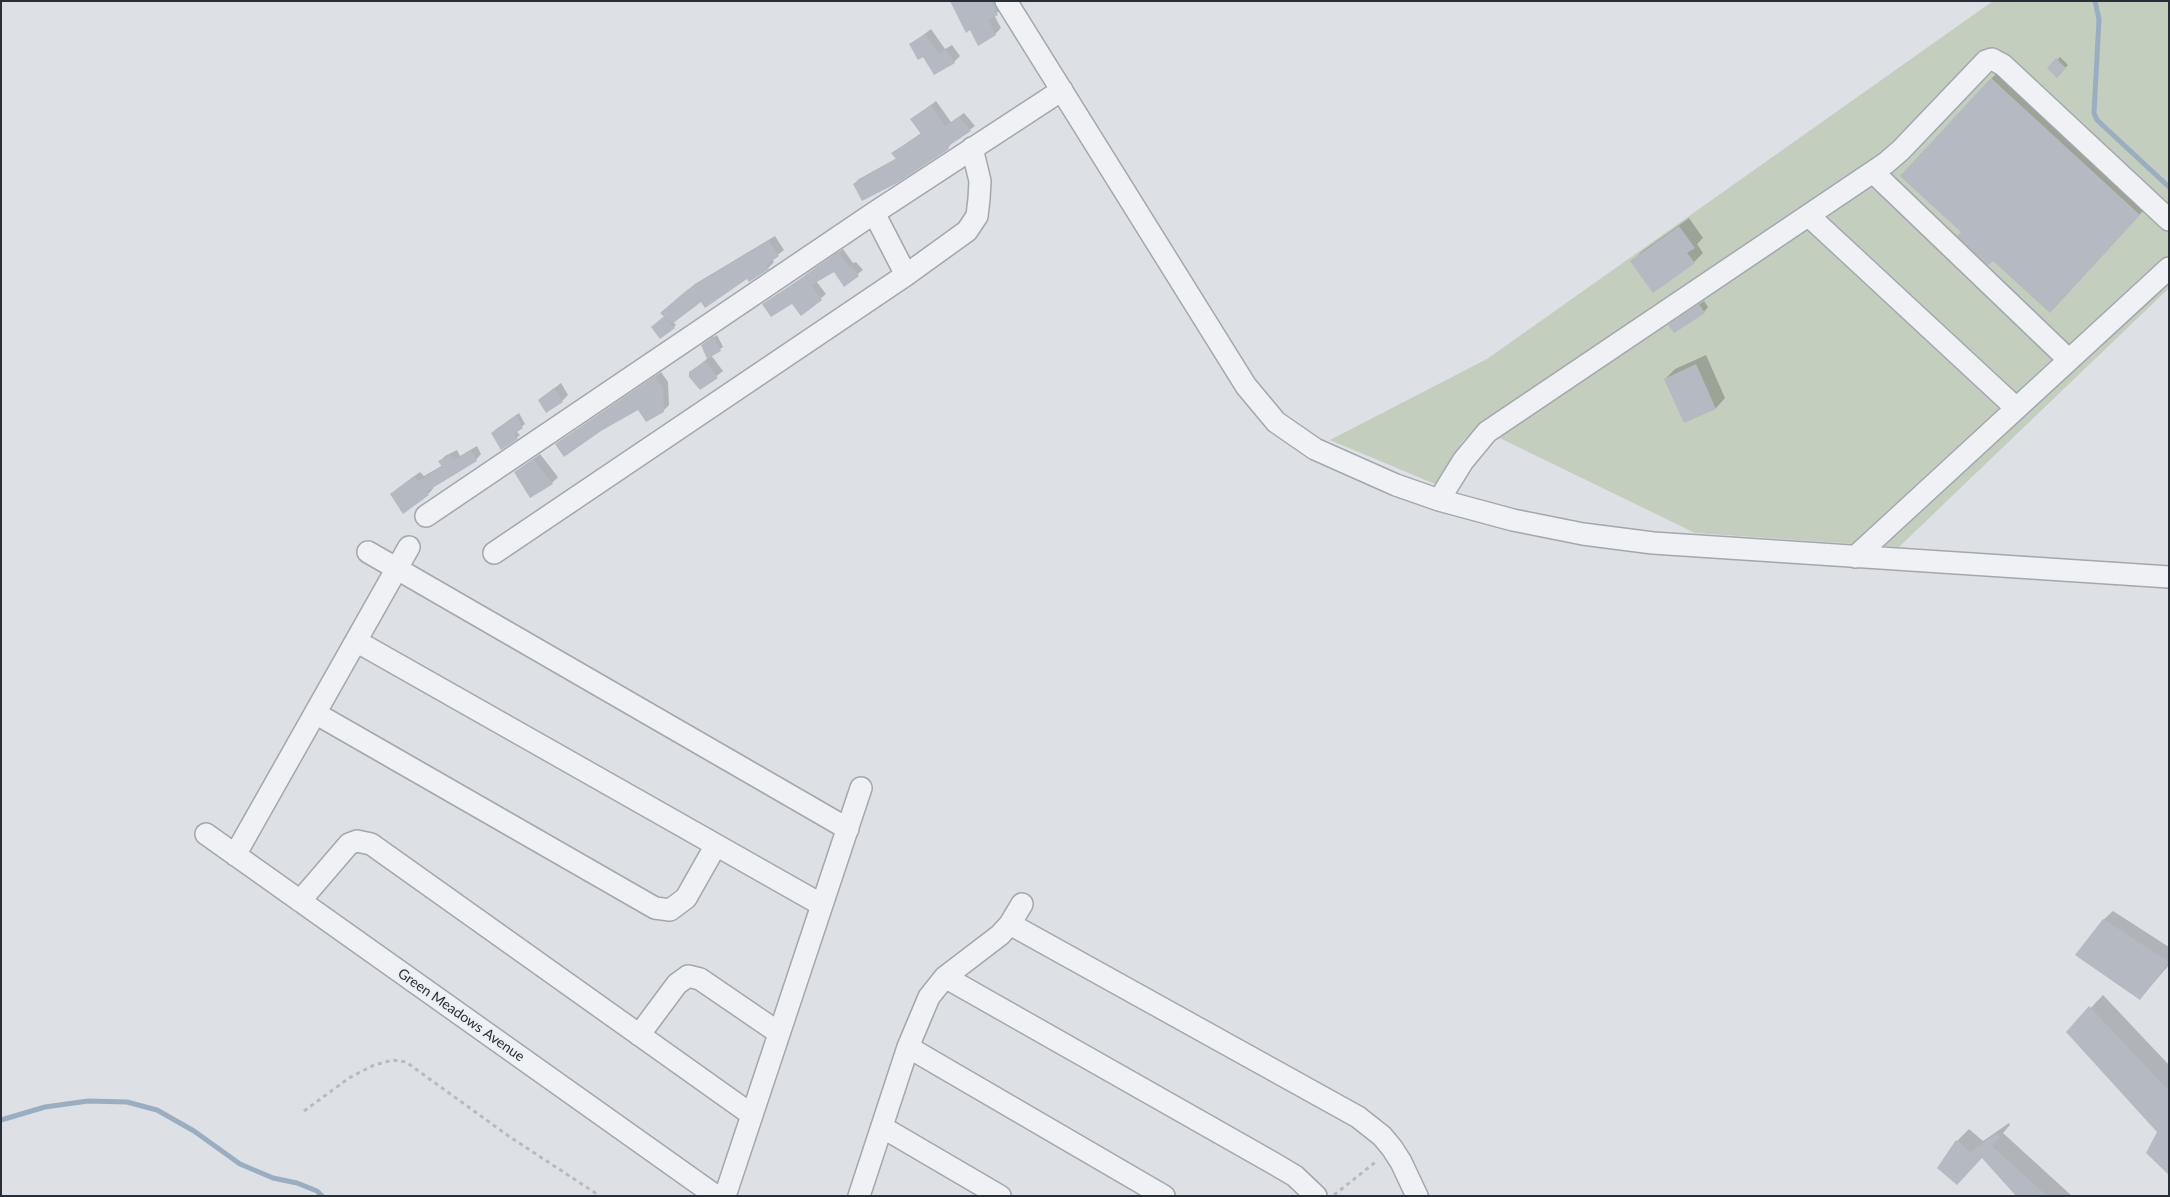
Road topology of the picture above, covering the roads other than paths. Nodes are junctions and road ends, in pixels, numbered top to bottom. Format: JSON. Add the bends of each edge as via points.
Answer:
{"nodes":[{"id":1,"x":1006,"y":1,"type":"edge"},
{"id":2,"x":1062,"y":90,"type":"junction"},
{"id":3,"x":972,"y":148,"type":"junction"},
{"id":4,"x":1873,"y":172,"type":"junction"},
{"id":5,"x":874,"y":213,"type":"junction"},
{"id":6,"x":1809,"y":216,"type":"junction"},
{"id":7,"x":2169,"y":220,"type":"edge"},
{"id":8,"x":2169,"y":268,"type":"edge"},
{"id":9,"x":906,"y":276,"type":"junction"},
{"id":10,"x":2069,"y":360,"type":"junction"},
{"id":11,"x":2016,"y":408,"type":"junction"},
{"id":12,"x":1439,"y":500,"type":"junction"},
{"id":13,"x":426,"y":516,"type":"dead end"},
{"id":14,"x":409,"y":547,"type":"dead end"},
{"id":15,"x":368,"y":552,"type":"dead end"},
{"id":16,"x":494,"y":553,"type":"dead end"},
{"id":17,"x":1855,"y":557,"type":"junction"},
{"id":18,"x":396,"y":569,"type":"junction"},
{"id":19,"x":2169,"y":577,"type":"edge"},
{"id":20,"x":356,"y":641,"type":"junction"},
{"id":21,"x":316,"y":713,"type":"junction"},
{"id":22,"x":861,"y":788,"type":"dead end"},
{"id":23,"x":848,"y":829,"type":"junction"},
{"id":24,"x":206,"y":834,"type":"dead end"},
{"id":25,"x":716,"y":845,"type":"junction"},
{"id":26,"x":236,"y":855,"type":"junction"},
{"id":27,"x":300,"y":901,"type":"junction"},
{"id":28,"x":1022,"y":904,"type":"dead end"},
{"id":29,"x":822,"y":905,"type":"junction"},
{"id":30,"x":1010,"y":924,"type":"junction"},
{"id":31,"x":945,"y":977,"type":"junction"},
{"id":32,"x":779,"y":1033,"type":"junction"},
{"id":33,"x":639,"y":1035,"type":"junction"},
{"id":34,"x":908,"y":1047,"type":"junction"},
{"id":35,"x":752,"y":1115,"type":"junction"},
{"id":36,"x":882,"y":1127,"type":"junction"},
{"id":37,"x":716,"y":1196,"type":"edge"},
{"id":38,"x":725,"y":1196,"type":"edge"},
{"id":39,"x":859,"y":1196,"type":"edge"},
{"id":40,"x":1000,"y":1196,"type":"edge"},
{"id":41,"x":1164,"y":1196,"type":"edge"},
{"id":42,"x":1316,"y":1196,"type":"edge"},
{"id":43,"x":1417,"y":1196,"type":"edge"}],
"edges":[{"from":1,"to":2,"type":"street"},
{"from":2,"to":3,"type":"street"},
{"from":2,"to":12,"type":"street","via":[[1246,386],[1276,422],[1315,449]]},
{"from":3,"to":5,"type":"street"},
{"from":3,"to":9,"type":"street","via":[[980,181],[977,216],[967,231]]},
{"from":4,"to":6,"type":"street"},
{"from":4,"to":7,"type":"street","via":[[1901,150],[1982,65],[1992,59],[2003,65]]},
{"from":4,"to":10,"type":"street"},
{"from":5,"to":9,"type":"street"},
{"from":5,"to":13,"type":"street"},
{"from":6,"to":11,"type":"street"},
{"from":6,"to":12,"type":"street","via":[[1487,432],[1463,461]]},
{"from":8,"to":10,"type":"street"},
{"from":9,"to":16,"type":"street"},
{"from":10,"to":11,"type":"street"},
{"from":11,"to":17,"type":"street"},
{"from":12,"to":17,"type":"street","via":[[1583,534],[1653,543]]},
{"from":14,"to":18,"type":"street"},
{"from":15,"to":18,"type":"street"},
{"from":17,"to":19,"type":"street"},
{"from":18,"to":20,"type":"street"},
{"from":18,"to":23,"type":"street"},
{"from":20,"to":21,"type":"street"},
{"from":20,"to":25,"type":"street"},
{"from":21,"to":25,"type":"street","via":[[654,908],[670,910],[686,898]]},
{"from":21,"to":26,"type":"street"},
{"from":22,"to":23,"type":"street"},
{"from":23,"to":29,"type":"street"},
{"from":24,"to":26,"type":"street","name":"Green Meadows Avenue"},
{"from":25,"to":29,"type":"street"},
{"from":26,"to":27,"type":"street","name":"Green Meadows Avenue"},
{"from":27,"to":33,"type":"street","via":[[342,850],[349,844],[364,841]]},
{"from":27,"to":37,"type":"street","name":"Green Meadows Avenue"},
{"from":28,"to":30,"type":"street"},
{"from":29,"to":32,"type":"street"},
{"from":30,"to":31,"type":"street","via":[[988,946]]},
{"from":30,"to":43,"type":"street","via":[[1358,1117],[1392,1148]]},
{"from":31,"to":34,"type":"street","via":[[929,997]]},
{"from":31,"to":42,"type":"street","via":[[1295,1176]]},
{"from":32,"to":33,"type":"street","via":[[700,979],[688,976],[677,984]]},
{"from":32,"to":35,"type":"street"},
{"from":33,"to":35,"type":"street"},
{"from":34,"to":36,"type":"street"},
{"from":34,"to":41,"type":"street"},
{"from":35,"to":38,"type":"street"},
{"from":36,"to":39,"type":"street"},
{"from":36,"to":40,"type":"street"}]}
